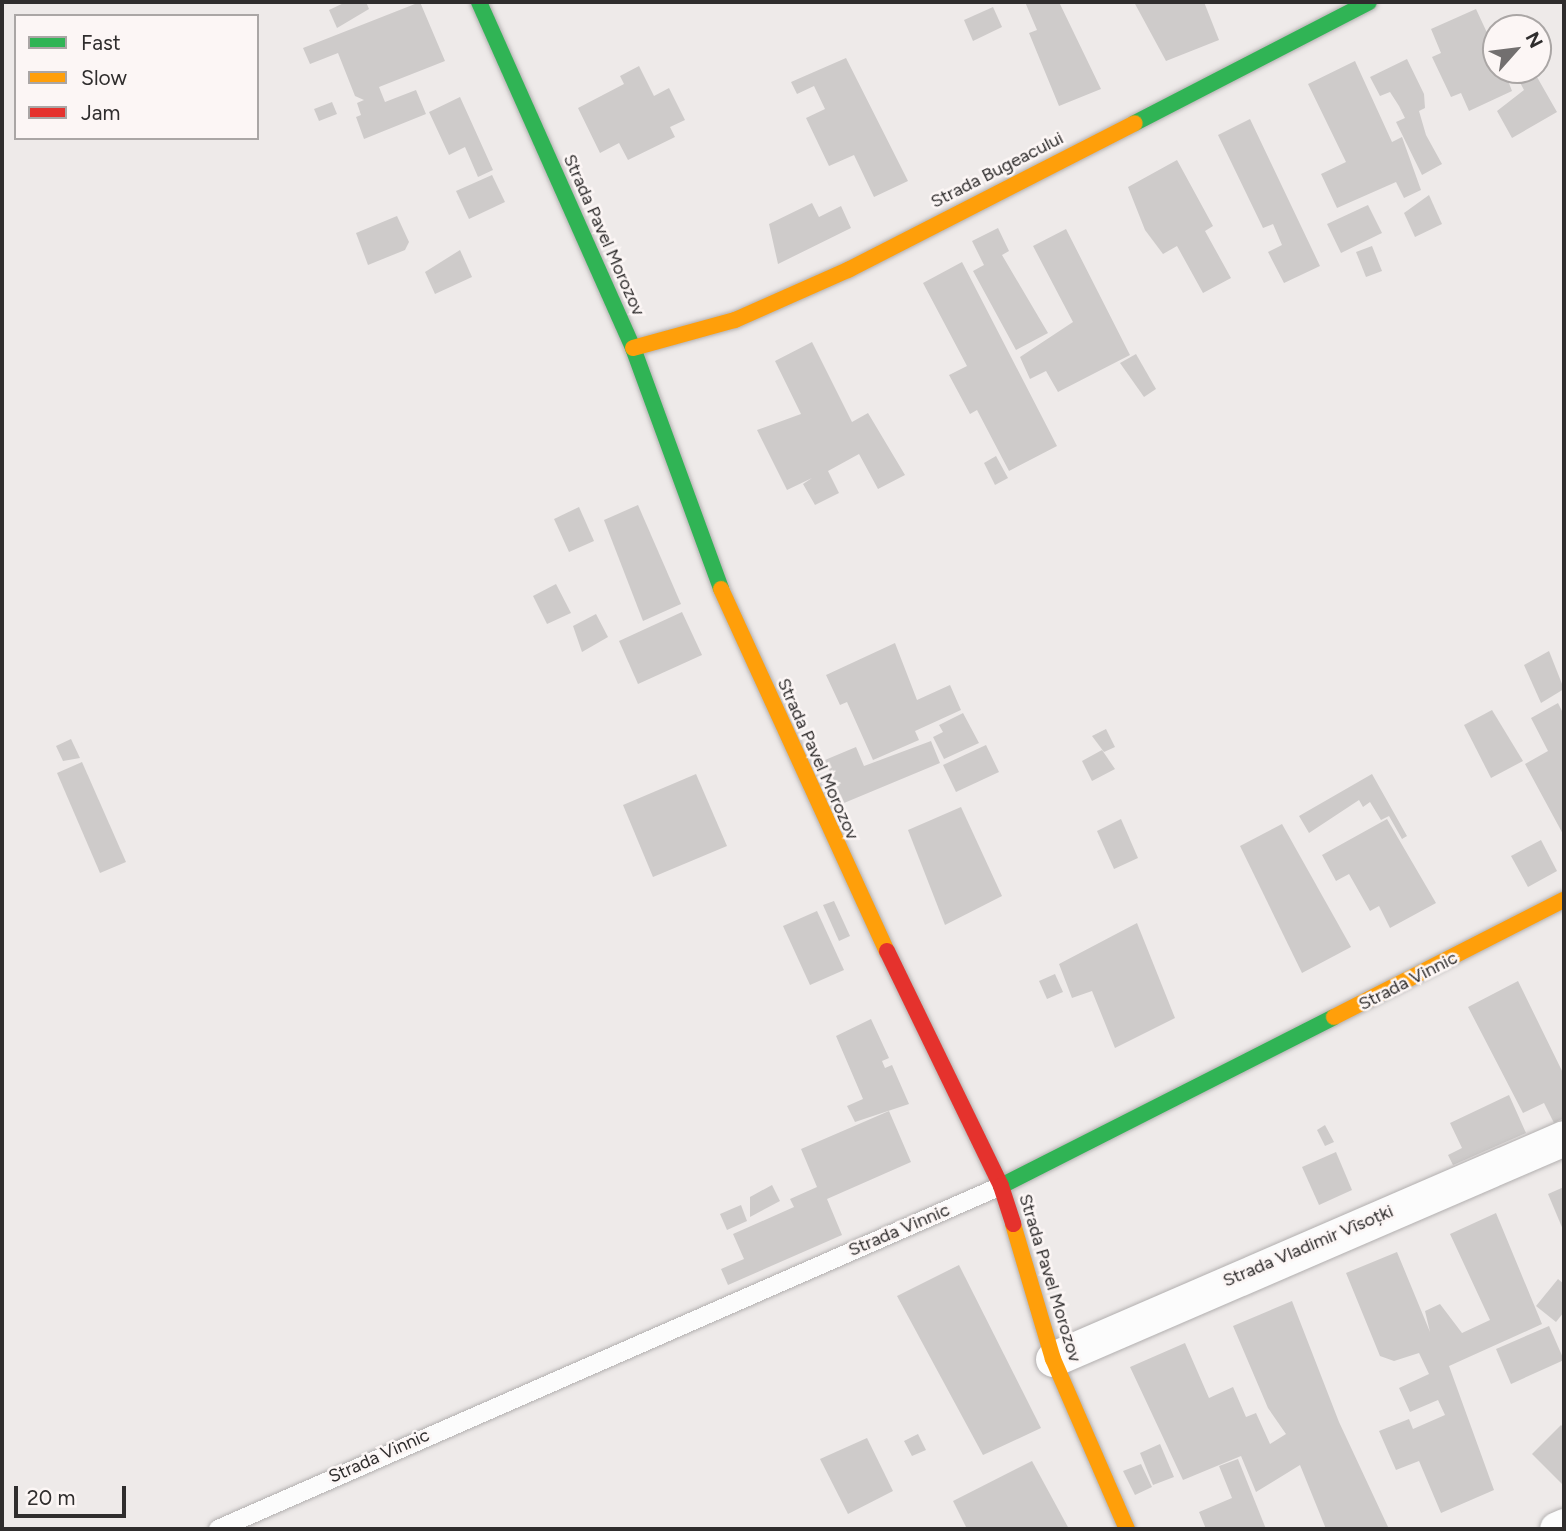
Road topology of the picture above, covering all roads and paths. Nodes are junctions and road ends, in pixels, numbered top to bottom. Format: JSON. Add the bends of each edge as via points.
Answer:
{"nodes":[{"id":1,"x":479,"y":2,"type":"edge"},
{"id":2,"x":1369,"y":2,"type":"edge"},
{"id":3,"x":633,"y":348,"type":"junction"},
{"id":4,"x":1564,"y":900,"type":"edge"},
{"id":5,"x":1564,"y":1138,"type":"edge"},
{"id":6,"x":1001,"y":1186,"type":"junction"},
{"id":7,"x":1053,"y":1359,"type":"junction"},
{"id":8,"x":1564,"y":1526,"type":"edge"},
{"id":9,"x":219,"y":1529,"type":"edge"},
{"id":10,"x":1127,"y":1529,"type":"edge"},
{"id":11,"x":1556,"y":1529,"type":"edge"}],
"edges":[{"from":1,"to":3,"type":"street","name":"Strada Pavel Morozov"},
{"from":2,"to":3,"type":"street","name":"Strada Bugeacului","via":[[848,270],[735,320]]},
{"from":3,"to":6,"type":"street","name":"Strada Pavel Morozov","via":[[712,568],[828,831]]},
{"from":4,"to":6,"type":"street","name":"Strada Vinnic"},
{"from":5,"to":7,"type":"street","name":"Strada Vladimir Vîsoțki"},
{"from":6,"to":7,"type":"street","name":"Strada Pavel Morozov"},
{"from":6,"to":9,"type":"lane","name":"Strada Vinnic"},
{"from":7,"to":10,"type":"street","name":"Strada Pavel Morozov"},
{"from":8,"to":11,"type":"street"}]}
